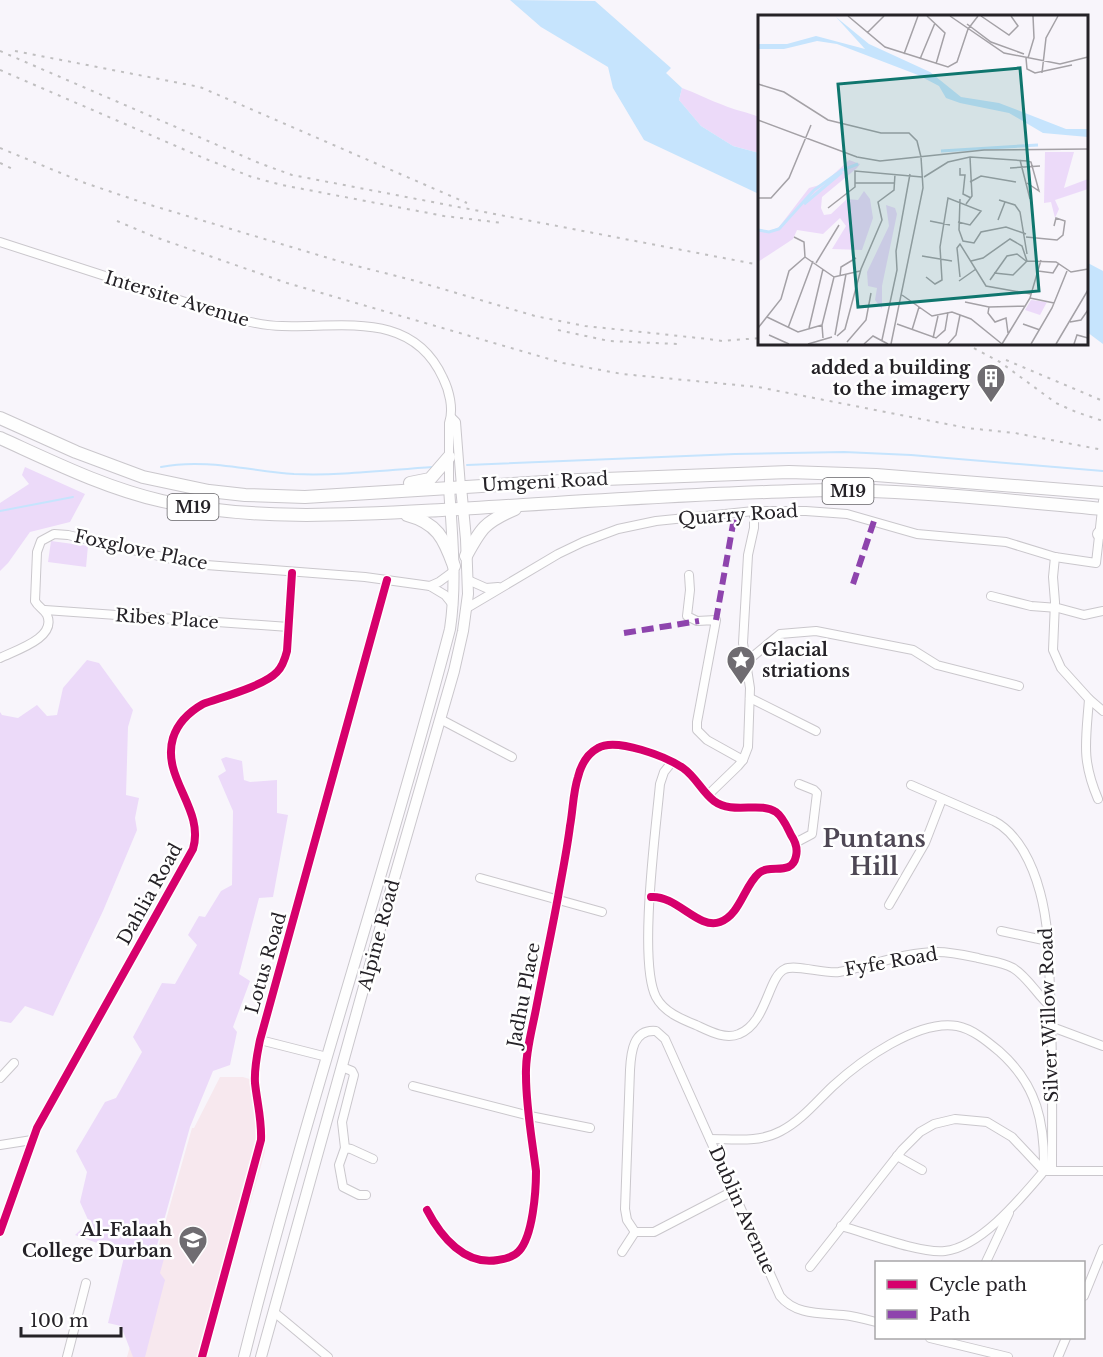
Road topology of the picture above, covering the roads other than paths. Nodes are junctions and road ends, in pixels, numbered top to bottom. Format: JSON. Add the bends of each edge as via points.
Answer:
{"nodes":[{"id":1,"x":0,"y":242,"type":"edge"},
{"id":2,"x":451,"y":417,"type":"junction"},
{"id":3,"x":0,"y":418,"type":"edge"},
{"id":4,"x":0,"y":438,"type":"edge"},
{"id":5,"x":449,"y":457,"type":"junction"},
{"id":6,"x":455,"y":487,"type":"junction"},
{"id":7,"x":1103,"y":494,"type":"edge"},
{"id":8,"x":305,"y":497,"type":"junction"},
{"id":9,"x":524,"y":505,"type":"junction"},
{"id":10,"x":1103,"y":506,"type":"edge"},
{"id":11,"x":457,"y":509,"type":"junction"},
{"id":12,"x":754,"y":511,"type":"junction"},
{"id":13,"x":398,"y":513,"type":"junction"},
{"id":14,"x":1101,"y":532,"type":"edge"},
{"id":15,"x":466,"y":556,"type":"junction"},
{"id":16,"x":1055,"y":557,"type":"junction"},
{"id":17,"x":1099,"y":564,"type":"edge"},
{"id":18,"x":454,"y":568,"type":"junction"},
{"id":19,"x":292,"y":573,"type":"junction"},
{"id":20,"x":689,"y":575,"type":"dead end"},
{"id":21,"x":387,"y":580,"type":"junction"},
{"id":22,"x":468,"y":580,"type":"junction"},
{"id":23,"x":504,"y":585,"type":"junction"},
{"id":24,"x":430,"y":586,"type":"junction"},
{"id":25,"x":991,"y":596,"type":"dead end"},
{"id":26,"x":453,"y":605,"type":"junction"},
{"id":27,"x":467,"y":608,"type":"junction"},
{"id":28,"x":1055,"y":608,"type":"junction"},
{"id":29,"x":45,"y":610,"type":"junction"},
{"id":30,"x":1103,"y":611,"type":"edge"},
{"id":31,"x":289,"y":627,"type":"junction"},
{"id":32,"x":0,"y":658,"type":"edge"},
{"id":33,"x":746,"y":662,"type":"junction"},
{"id":34,"x":1019,"y":686,"type":"dead end"},
{"id":35,"x":750,"y":698,"type":"junction"},
{"id":36,"x":1089,"y":699,"type":"junction"},
{"id":37,"x":1103,"y":711,"type":"edge"},
{"id":38,"x":440,"y":719,"type":"junction"},
{"id":39,"x":816,"y":731,"type":"dead end"},
{"id":40,"x":512,"y":758,"type":"dead end"},
{"id":41,"x":743,"y":760,"type":"junction"},
{"id":42,"x":672,"y":762,"type":"junction"},
{"id":43,"x":799,"y":784,"type":"dead end"},
{"id":44,"x":911,"y":785,"type":"dead end"},
{"id":45,"x":708,"y":795,"type":"junction"},
{"id":46,"x":942,"y":799,"type":"junction"},
{"id":47,"x":1098,"y":799,"type":"dead end"},
{"id":48,"x":795,"y":843,"type":"junction"},
{"id":49,"x":480,"y":878,"type":"dead end"},
{"id":50,"x":390,"y":893,"type":"junction"},
{"id":51,"x":651,"y":897,"type":"junction"},
{"id":52,"x":557,"y":901,"type":"junction"},
{"id":53,"x":889,"y":905,"type":"dead end"},
{"id":54,"x":370,"y":910,"type":"junction"},
{"id":55,"x":602,"y":912,"type":"dead end"},
{"id":56,"x":1001,"y":931,"type":"dead end"},
{"id":57,"x":1048,"y":941,"type":"junction"},
{"id":58,"x":1051,"y":1007,"type":"junction"},
{"id":59,"x":1052,"y":1027,"type":"junction"},
{"id":60,"x":260,"y":1040,"type":"junction"},
{"id":61,"x":1103,"y":1046,"type":"edge"},
{"id":62,"x":327,"y":1057,"type":"junction"},
{"id":63,"x":14,"y":1063,"type":"dead end"},
{"id":64,"x":347,"y":1069,"type":"junction"},
{"id":65,"x":0,"y":1078,"type":"edge"},
{"id":66,"x":413,"y":1086,"type":"dead end"},
{"id":67,"x":530,"y":1116,"type":"junction"},
{"id":68,"x":326,"y":1123,"type":"junction"},
{"id":69,"x":590,"y":1128,"type":"dead end"},
{"id":70,"x":710,"y":1138,"type":"junction"},
{"id":71,"x":32,"y":1140,"type":"junction"},
{"id":72,"x":0,"y":1145,"type":"edge"},
{"id":73,"x":301,"y":1148,"type":"junction"},
{"id":74,"x":345,"y":1148,"type":"junction"},
{"id":75,"x":897,"y":1156,"type":"junction"},
{"id":76,"x":373,"y":1159,"type":"dead end"},
{"id":77,"x":922,"y":1170,"type":"dead end"},
{"id":78,"x":1048,"y":1171,"type":"junction"},
{"id":79,"x":1103,"y":1171,"type":"edge"},
{"id":80,"x":733,"y":1191,"type":"junction"},
{"id":81,"x":366,"y":1195,"type":"dead end"},
{"id":82,"x":428,"y":1210,"type":"dead end"},
{"id":83,"x":1010,"y":1210,"type":"junction"},
{"id":84,"x":841,"y":1226,"type":"junction"},
{"id":85,"x":0,"y":1232,"type":"edge"},
{"id":86,"x":635,"y":1232,"type":"junction"},
{"id":87,"x":1103,"y":1249,"type":"edge"},
{"id":88,"x":622,"y":1252,"type":"dead end"},
{"id":89,"x":987,"y":1261,"type":"edge"},
{"id":90,"x":810,"y":1267,"type":"dead end"},
{"id":91,"x":86,"y":1283,"type":"dead end"},
{"id":92,"x":1085,"y":1291,"type":"edge"},
{"id":93,"x":274,"y":1312,"type":"junction"},
{"id":94,"x":875,"y":1322,"type":"edge"},
{"id":95,"x":934,"y":1339,"type":"edge"},
{"id":96,"x":1066,"y":1339,"type":"edge"},
{"id":97,"x":262,"y":1353,"type":"edge"},
{"id":98,"x":67,"y":1357,"type":"edge"},
{"id":99,"x":202,"y":1357,"type":"edge"},
{"id":100,"x":244,"y":1357,"type":"edge"},
{"id":101,"x":252,"y":1357,"type":"edge"},
{"id":102,"x":328,"y":1357,"type":"edge"},
{"id":103,"x":1008,"y":1357,"type":"edge"},
{"id":104,"x":1058,"y":1357,"type":"edge"}],
"edges":[{"from":1,"to":2,"type":"street","name":"Intersite Avenue","via":[[241,320],[280,326],[363,325],[389,330],[417,346],[435,363],[446,385]]},
{"from":2,"to":5,"type":"street","name":"Intersite Avenue"},
{"from":2,"to":6,"type":"street","name":"Intersite Avenue","via":[[456,422]]},
{"from":3,"to":8,"type":"highway","name":"Umgeni Road","number":"M19","via":[[143,477],[209,491]]},
{"from":4,"to":13,"type":"highway","name":"Umgeni Road","number":"M19","via":[[97,481],[192,507],[276,515]]},
{"from":5,"to":6,"type":"street","name":"Intersite Avenue"},
{"from":5,"to":8,"type":"highway","via":[[435,476],[424,481]]},
{"from":6,"to":7,"type":"highway","name":"Umgeni Road","number":"M19","via":[[789,472],[876,475]]},
{"from":6,"to":8,"type":"highway","name":"Umgeni Road","number":"M19"},
{"from":6,"to":11,"type":"main road"},
{"from":9,"to":10,"type":"highway","name":"Umgeni Road","number":"M19","via":[[839,490]]},
{"from":9,"to":11,"type":"highway","name":"Umgeni Road","number":"M19"},
{"from":9,"to":15,"type":"highway","via":[[485,525]]},
{"from":10,"to":14,"type":"street","name":"Quarry Road"},
{"from":11,"to":13,"type":"highway","name":"Umgeni Road","number":"M19"},
{"from":11,"to":15,"type":"main road","name":"Alpine Road"},
{"from":11,"to":18,"type":"main road","name":"Alpine Road"},
{"from":12,"to":16,"type":"street","name":"Quarry Road","via":[[838,513],[928,536],[1006,542]]},
{"from":12,"to":23,"type":"street","name":"Quarry Road","via":[[618,529],[567,550]]},
{"from":12,"to":33,"type":"street","via":[[748,555]]},
{"from":13,"to":18,"type":"highway","via":[[420,519],[438,531]]},
{"from":14,"to":17,"type":"street","name":"Quarry Road"},
{"from":15,"to":22,"type":"main road","name":"Alpine Road"},
{"from":16,"to":17,"type":"street","name":"Quarry Road"},
{"from":16,"to":28,"type":"street"},
{"from":18,"to":24,"type":"street"},
{"from":18,"to":26,"type":"main road","name":"Alpine Road"},
{"from":19,"to":21,"type":"street","name":"Foxglove Place"},
{"from":19,"to":29,"type":"street","name":"Foxglove Place","via":[[182,562],[54,534],[41,541],[37,552],[34,596],[37,605]]},
{"from":19,"to":31,"type":"street","name":"Dahlia Road"},
{"from":20,"to":41,"type":"street","via":[[688,618],[716,620],[697,730]]},
{"from":21,"to":24,"type":"street","name":"Foxglove Place"},
{"from":21,"to":60,"type":"street","name":"Lotus Road"},
{"from":22,"to":23,"type":"street","via":[[491,589]]},
{"from":22,"to":27,"type":"main road","name":"Alpine Road"},
{"from":23,"to":27,"type":"street","name":"Quarry Road"},
{"from":24,"to":26,"type":"street"},
{"from":25,"to":28,"type":"street"},
{"from":26,"to":54,"type":"main road","name":"Alpine Road","via":[[450,629]]},
{"from":27,"to":38,"type":"main road","name":"Alpine Road"},
{"from":28,"to":30,"type":"street","via":[[1084,615]]},
{"from":28,"to":36,"type":"street","via":[[1056,659]]},
{"from":29,"to":31,"type":"street","name":"Ribes Place"},
{"from":29,"to":32,"type":"street","via":[[49,620],[46,632]]},
{"from":31,"to":71,"type":"street","name":"Dahlia Road","via":[[286,656],[278,672],[203,704],[178,726],[172,744],[172,770],[194,823],[193,849]]},
{"from":33,"to":34,"type":"street","via":[[780,634],[816,631],[913,650],[937,666]]},
{"from":33,"to":35,"type":"street"},
{"from":35,"to":39,"type":"street"},
{"from":35,"to":41,"type":"street","via":[[749,738]]},
{"from":36,"to":37,"type":"street"},
{"from":36,"to":47,"type":"street","via":[[1085,761]]},
{"from":38,"to":40,"type":"street"},
{"from":38,"to":50,"type":"main road","name":"Alpine Road"},
{"from":41,"to":45,"type":"street"},
{"from":42,"to":45,"type":"street","name":"Jadhu Place"},
{"from":42,"to":51,"type":"street","via":[[660,784]]},
{"from":42,"to":52,"type":"street","name":"Jadhu Place","via":[[612,744],[598,748],[585,759],[576,784]]},
{"from":43,"to":48,"type":"street","via":[[817,793],[812,834]]},
{"from":44,"to":46,"type":"street","name":"Silver Willow Road"},
{"from":45,"to":48,"type":"street","via":[[725,806],[770,809],[777,813]]},
{"from":46,"to":53,"type":"street","via":[[925,843]]},
{"from":46,"to":57,"type":"street","name":"Silver Willow Road","via":[[1001,824],[1016,840],[1040,890]]},
{"from":48,"to":51,"type":"street","via":[[797,855],[793,864],[758,874],[722,922],[704,922],[664,897]]},
{"from":49,"to":52,"type":"street"},
{"from":50,"to":54,"type":"main road","via":[[381,892]]},
{"from":50,"to":64,"type":"main road","name":"Alpine Road"},
{"from":51,"to":58,"type":"street","name":"Fyfe Road","via":[[652,985],[661,1004],[672,1014],[722,1035],[741,1034],[752,1025],[777,976],[785,969],[832,973],[926,952],[951,953],[1013,968]]},
{"from":52,"to":55,"type":"street"},
{"from":52,"to":67,"type":"street","name":"Jadhu Place","via":[[527,1062]]},
{"from":54,"to":62,"type":"main road","name":"Alpine Road"},
{"from":56,"to":57,"type":"street"},
{"from":57,"to":58,"type":"street","name":"Silver Willow Road"},
{"from":58,"to":59,"type":"street","name":"Silver Willow Road"},
{"from":59,"to":61,"type":"street"},
{"from":59,"to":78,"type":"street","name":"Silver Willow Road"},
{"from":60,"to":62,"type":"street","name":"Lotus Road"},
{"from":60,"to":99,"type":"street","name":"Lotus Road","via":[[255,1080],[261,1140]]},
{"from":62,"to":73,"type":"main road","name":"Alpine Road"},
{"from":63,"to":65,"type":"street"},
{"from":64,"to":68,"type":"main road","name":"Alpine Road"},
{"from":64,"to":74,"type":"street","via":[[354,1080],[342,1122]]},
{"from":66,"to":67,"type":"street"},
{"from":67,"to":69,"type":"street"},
{"from":67,"to":82,"type":"street","name":"Jadhu Place","via":[[536,1186],[525,1241],[518,1252],[497,1260],[475,1259],[454,1247]]},
{"from":68,"to":73,"type":"main road","via":[[314,1148]]},
{"from":68,"to":93,"type":"main road","name":"Alpine Road"},
{"from":70,"to":78,"type":"street","via":[[752,1140],[782,1131],[848,1072],[882,1050],[924,1030],[956,1026],[994,1047],[1022,1076],[1040,1112]]},
{"from":70,"to":80,"type":"street","name":"Dublin Avenue"},
{"from":70,"to":86,"type":"street","name":"Dublin Avenue","via":[[665,1039],[652,1031],[642,1034],[631,1055],[625,1209]]},
{"from":71,"to":72,"type":"street"},
{"from":71,"to":85,"type":"street","name":"Dahlia Road"},
{"from":73,"to":100,"type":"main road","name":"Alpine Road"},
{"from":74,"to":76,"type":"street"},
{"from":74,"to":81,"type":"street","via":[[339,1165],[341,1185]]},
{"from":75,"to":77,"type":"street"},
{"from":75,"to":78,"type":"street","via":[[929,1126],[968,1119],[999,1127]]},
{"from":75,"to":84,"type":"street"},
{"from":78,"to":79,"type":"street"},
{"from":78,"to":83,"type":"street"},
{"from":80,"to":86,"type":"street","via":[[654,1232]]},
{"from":80,"to":94,"type":"street","name":"Dublin Avenue","via":[[785,1302],[806,1311]]},
{"from":83,"to":84,"type":"street","via":[[976,1238],[944,1251],[919,1249]]},
{"from":83,"to":89,"type":"street"},
{"from":84,"to":90,"type":"street"},
{"from":86,"to":88,"type":"street"},
{"from":87,"to":92,"type":"street"},
{"from":91,"to":98,"type":"street"},
{"from":93,"to":97,"type":"main road","name":"Alpine Road"},
{"from":93,"to":102,"type":"street"},
{"from":95,"to":103,"type":"street"},
{"from":96,"to":104,"type":"street"},
{"from":97,"to":101,"type":"main road","via":[[257,1350]]}]}
